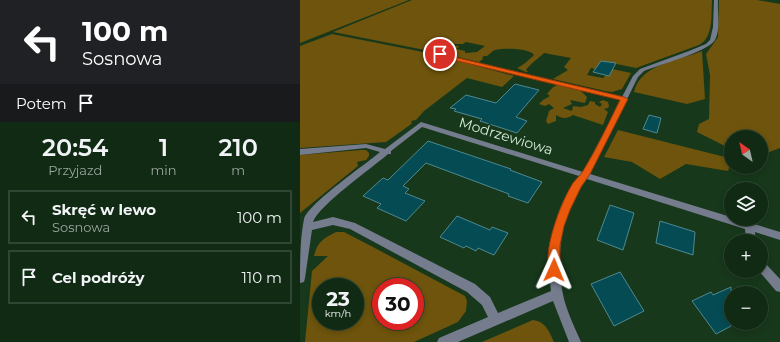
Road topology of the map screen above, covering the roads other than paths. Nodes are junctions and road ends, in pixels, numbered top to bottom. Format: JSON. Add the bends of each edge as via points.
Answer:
{"nodes":[{"id":1,"x":716,"y":0,"type":"edge"},
{"id":2,"x":440,"y":54,"type":"dead end"},
{"id":3,"x":624,"y":99,"type":"junction"},
{"id":4,"x":300,"y":152,"type":"edge"},
{"id":5,"x":388,"y":152,"type":"junction"},
{"id":6,"x":586,"y":174,"type":"junction"},
{"id":7,"x":724,"y":218,"type":"edge"},
{"id":8,"x":749,"y":226,"type":"joint"},
{"id":9,"x":307,"y":227,"type":"junction"},
{"id":10,"x":750,"y":234,"type":"edge"},
{"id":11,"x":780,"y":236,"type":"edge"},
{"id":12,"x":768,"y":274,"type":"edge"},
{"id":13,"x":300,"y":278,"type":"edge"},
{"id":14,"x":780,"y":287,"type":"edge"},
{"id":15,"x":557,"y":294,"type":"junction"},
{"id":16,"x":495,"y":320,"type":"junction"},
{"id":17,"x":443,"y":342,"type":"edge"},
{"id":18,"x":575,"y":342,"type":"edge"}],
"edges":[{"from":1,"to":3,"type":"street","via":[[714,35],[711,42],[697,50],[642,70]]},
{"from":2,"to":3,"type":"street"},
{"from":3,"to":6,"type":"street"},
{"from":4,"to":5,"type":"street","via":[[366,146]]},
{"from":5,"to":6,"type":"street","name":"Modrzewiowa","via":[[421,124]]},
{"from":5,"to":9,"type":"street","name":"Modrzewiowa","via":[[320,205],[311,216]]},
{"from":6,"to":7,"type":"street","name":"Modrzewiowa"},
{"from":6,"to":15,"type":"street","via":[[577,185],[559,226],[554,270]]},
{"from":8,"to":10,"type":"street"},
{"from":8,"to":11,"type":"street","name":"Modrzewiowa"},
{"from":9,"to":13,"type":"street","name":"Modrzewiowa"},
{"from":9,"to":16,"type":"street","via":[[333,221],[352,226],[471,288],[486,301]]},
{"from":12,"to":14,"type":"street"},
{"from":15,"to":16,"type":"street"},
{"from":15,"to":18,"type":"street"},
{"from":16,"to":17,"type":"street"}]}
